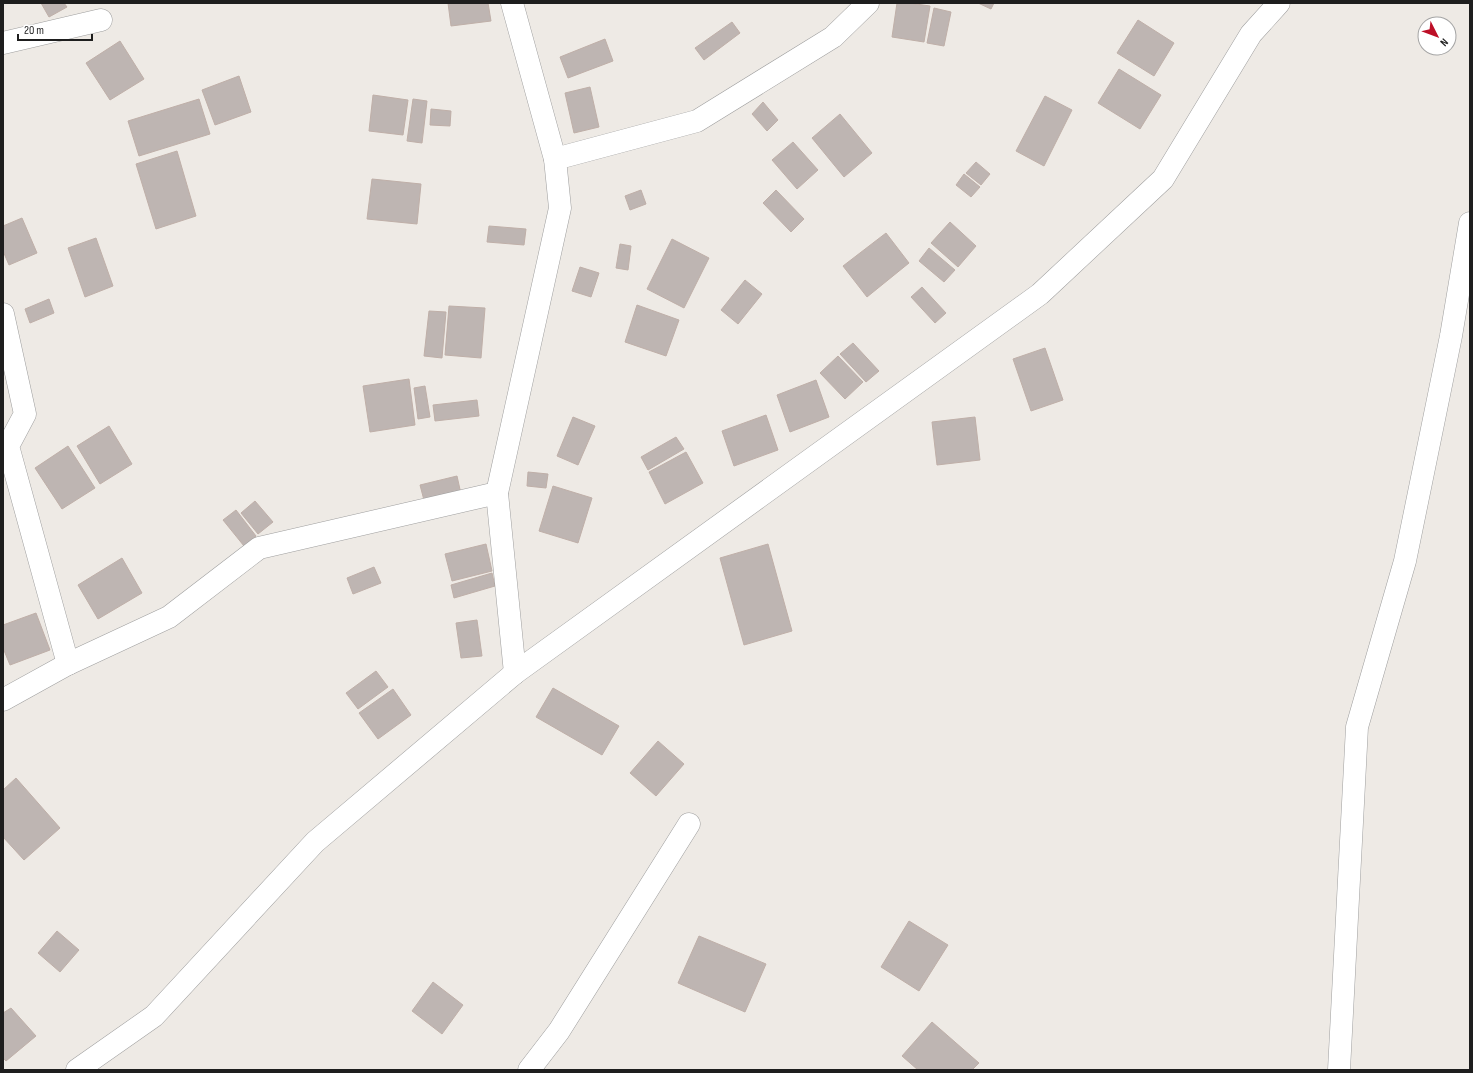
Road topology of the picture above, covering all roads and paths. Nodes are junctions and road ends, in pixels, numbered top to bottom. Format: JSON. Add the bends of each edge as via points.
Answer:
{"nodes":[{"id":1,"x":512,"y":3,"type":"edge"},
{"id":2,"x":868,"y":3,"type":"edge"},
{"id":3,"x":1279,"y":3,"type":"edge"},
{"id":4,"x":101,"y":20,"type":"dead end"},
{"id":5,"x":3,"y":43,"type":"edge"},
{"id":6,"x":555,"y":159,"type":"junction"},
{"id":7,"x":1470,"y":223,"type":"edge"},
{"id":8,"x":3,"y":314,"type":"edge"},
{"id":9,"x":1460,"y":334,"type":"edge"},
{"id":10,"x":497,"y":493,"type":"junction"},
{"id":11,"x":68,"y":664,"type":"junction"},
{"id":12,"x":515,"y":673,"type":"junction"},
{"id":13,"x":3,"y":700,"type":"edge"},
{"id":14,"x":688,"y":824,"type":"dead end"},
{"id":15,"x":77,"y":1070,"type":"edge"},
{"id":16,"x":529,"y":1070,"type":"edge"},
{"id":17,"x":1338,"y":1070,"type":"edge"}],
"edges":[{"from":1,"to":6,"type":"street"},
{"from":2,"to":6,"type":"street","via":[[833,37],[697,120]]},
{"from":3,"to":12,"type":"street","via":[[1251,34],[1163,179],[1040,294]]},
{"from":4,"to":5,"type":"street"},
{"from":6,"to":10,"type":"street","via":[[560,208]]},
{"from":7,"to":9,"type":"street"},
{"from":8,"to":11,"type":"street","via":[[25,414],[8,446]]},
{"from":9,"to":17,"type":"street","via":[[1405,561],[1358,727]]},
{"from":10,"to":11,"type":"street","via":[[259,548],[169,617]]},
{"from":10,"to":12,"type":"street"},
{"from":11,"to":13,"type":"street"},
{"from":12,"to":15,"type":"street","via":[[315,842],[154,1016]]},
{"from":14,"to":16,"type":"street","via":[[559,1031]]}]}
